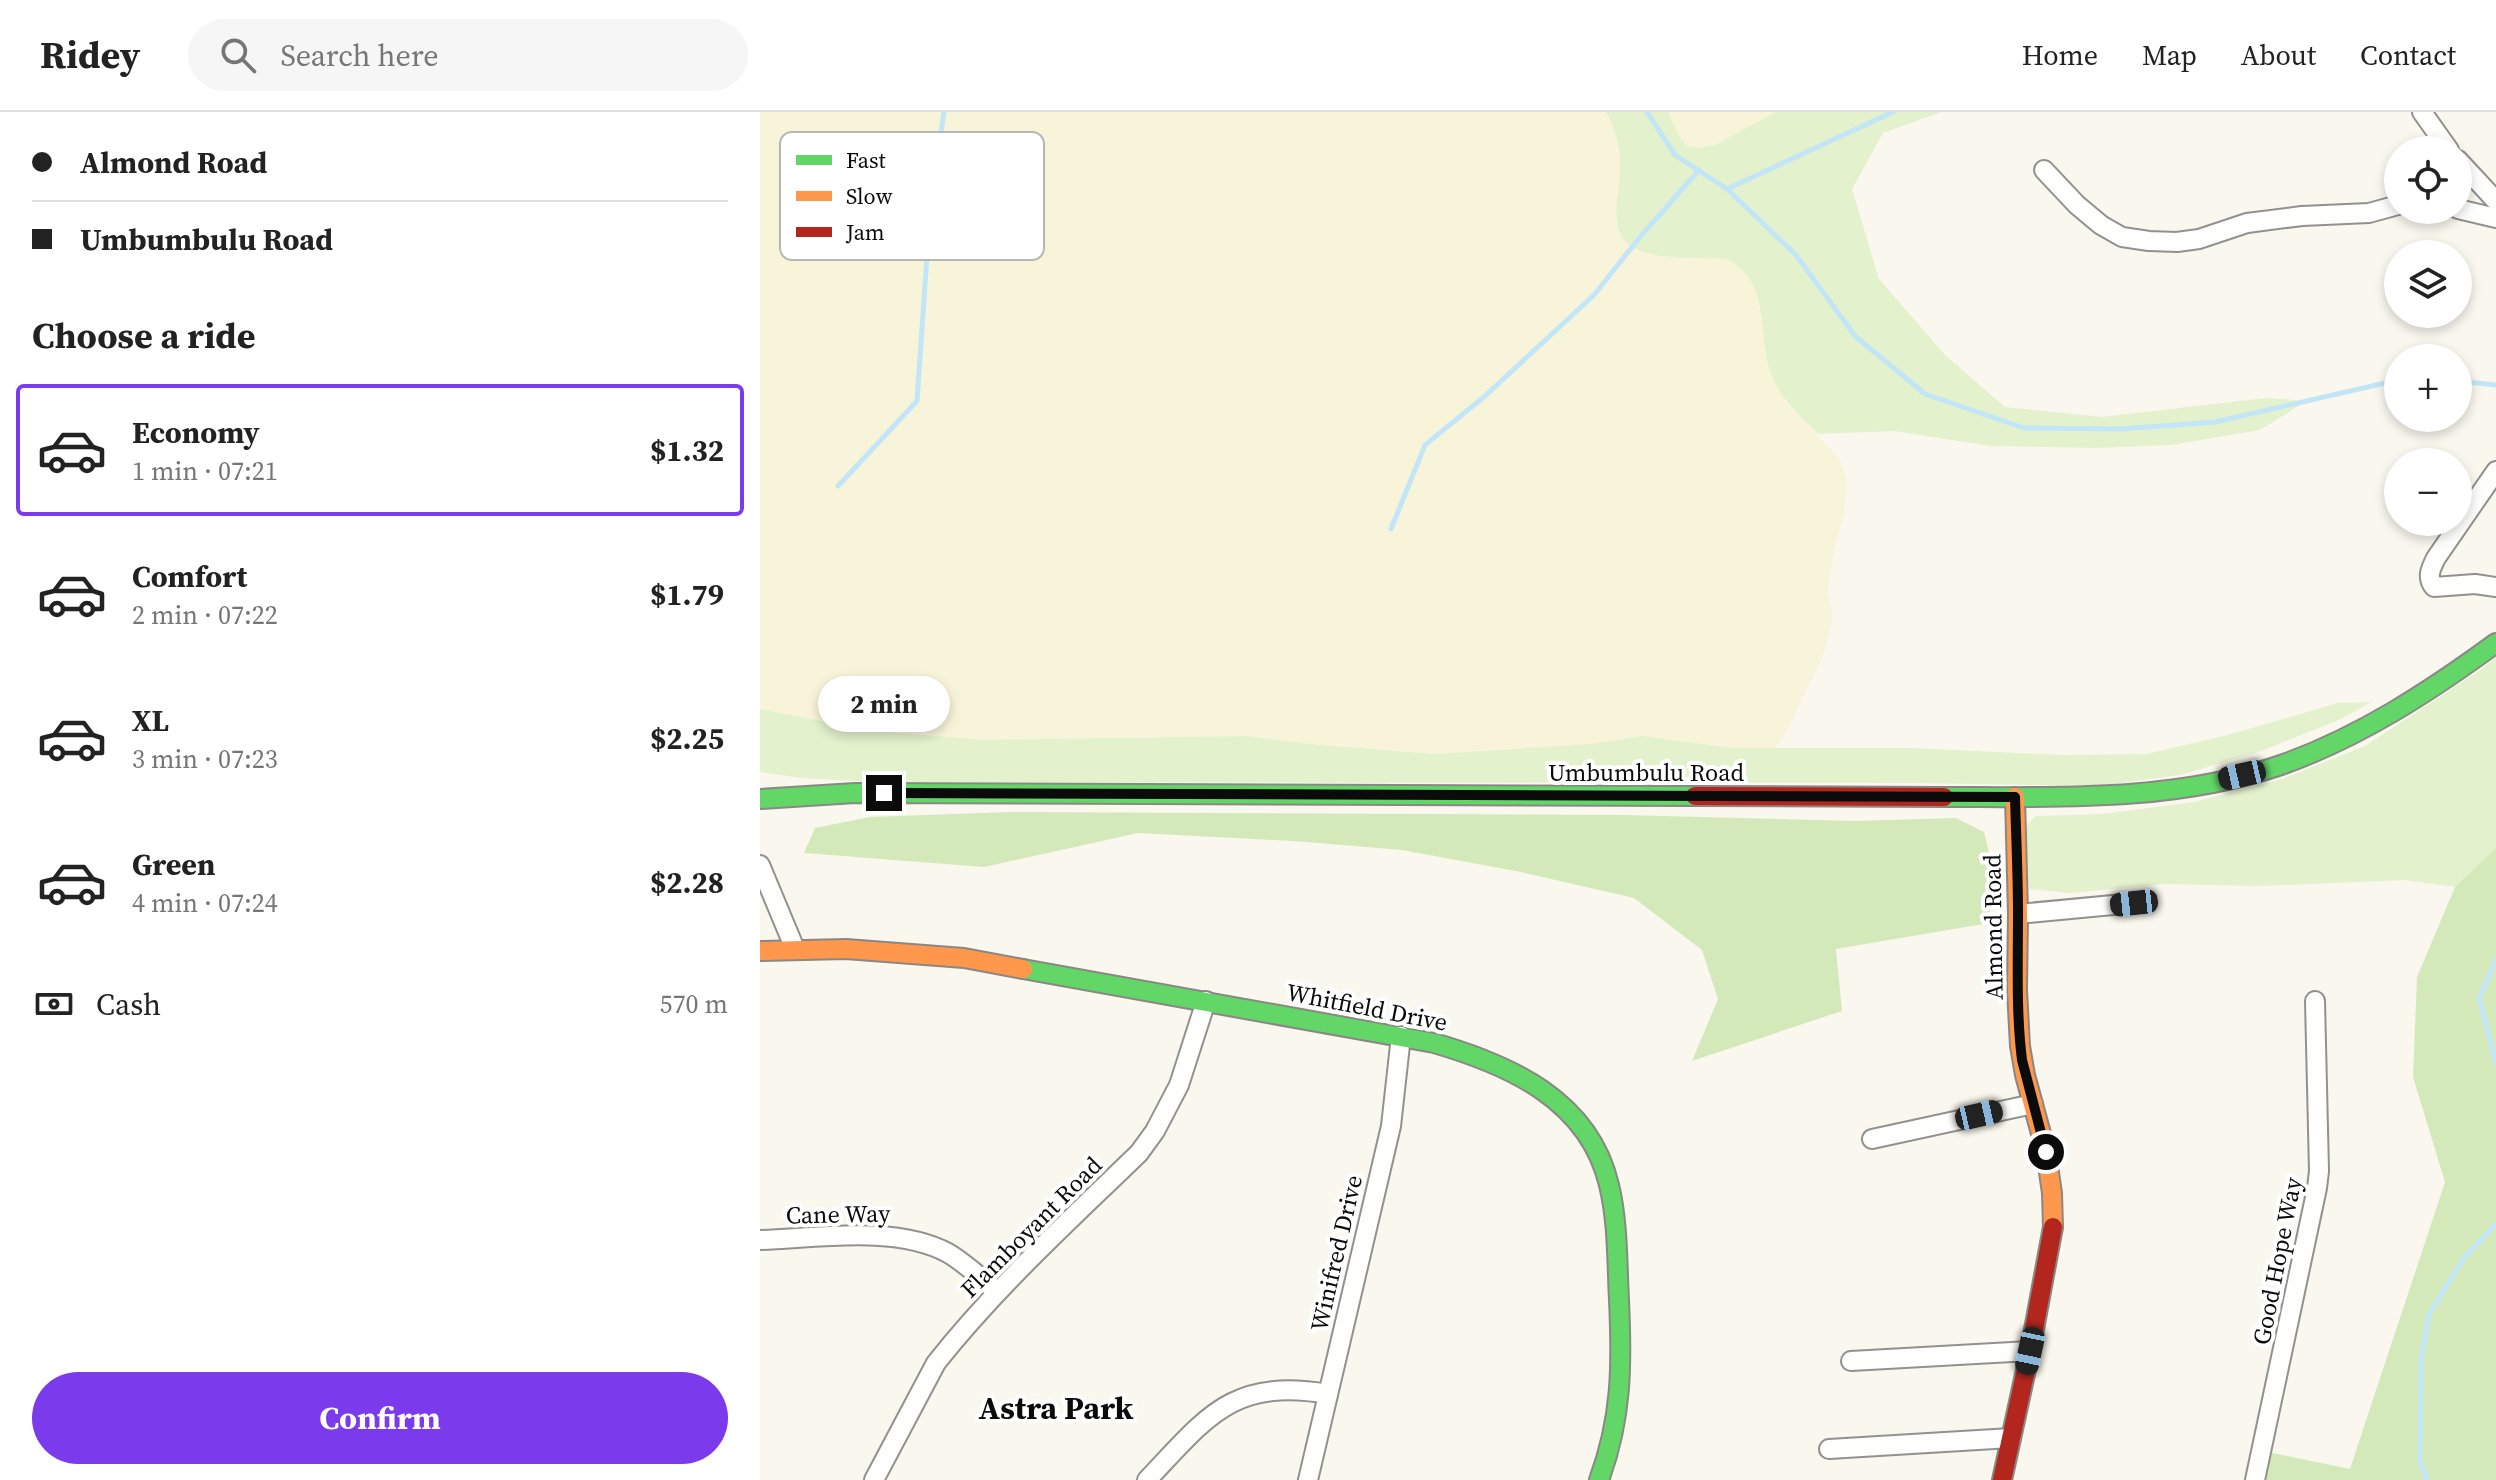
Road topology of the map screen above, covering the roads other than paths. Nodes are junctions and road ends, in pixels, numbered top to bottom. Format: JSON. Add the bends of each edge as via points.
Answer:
{"nodes":[{"id":1,"x":2422,"y":112,"type":"edge"},
{"id":2,"x":2439,"y":136,"type":"edge"},
{"id":3,"x":2044,"y":170,"type":"dead end"},
{"id":4,"x":2472,"y":175,"type":"edge"},
{"id":5,"x":2496,"y":201,"type":"edge"},
{"id":6,"x":2384,"y":209,"type":"edge"},
{"id":7,"x":2472,"y":212,"type":"edge"},
{"id":8,"x":2496,"y":218,"type":"edge"},
{"id":9,"x":2496,"y":471,"type":"edge"},
{"id":10,"x":2496,"y":587,"type":"edge"},
{"id":11,"x":2496,"y":643,"type":"edge"},
{"id":12,"x":2015,"y":797,"type":"junction"},
{"id":13,"x":760,"y":799,"type":"edge"},
{"id":14,"x":760,"y":865,"type":"edge"},
{"id":15,"x":2134,"y":903,"type":"dead end"},
{"id":16,"x":2018,"y":914,"type":"junction"},
{"id":17,"x":795,"y":949,"type":"junction"},
{"id":18,"x":760,"y":951,"type":"edge"},
{"id":19,"x":1206,"y":1001,"type":"junction"},
{"id":20,"x":2315,"y":1001,"type":"dead end"},
{"id":21,"x":1401,"y":1036,"type":"junction"},
{"id":22,"x":2033,"y":1104,"type":"junction"},
{"id":23,"x":1872,"y":1139,"type":"dead end"},
{"id":24,"x":760,"y":1240,"type":"edge"},
{"id":25,"x":996,"y":1291,"type":"junction"},
{"id":26,"x":2030,"y":1351,"type":"junction"},
{"id":27,"x":1851,"y":1361,"type":"dead end"},
{"id":28,"x":1328,"y":1394,"type":"junction"},
{"id":29,"x":2011,"y":1438,"type":"junction"},
{"id":30,"x":1829,"y":1449,"type":"dead end"},
{"id":31,"x":874,"y":1480,"type":"edge"},
{"id":32,"x":1147,"y":1480,"type":"edge"},
{"id":33,"x":1308,"y":1480,"type":"edge"},
{"id":34,"x":1599,"y":1480,"type":"edge"},
{"id":35,"x":2002,"y":1480,"type":"edge"},
{"id":36,"x":2255,"y":1480,"type":"edge"}],
"edges":[{"from":1,"to":2,"type":"street"},
{"from":3,"to":6,"type":"street","via":[[2101,225],[2122,237],[2149,241],[2199,239],[2247,223]]},
{"from":4,"to":5,"type":"street"},
{"from":7,"to":8,"type":"street"},
{"from":9,"to":10,"type":"street","via":[[2429,572],[2434,587]]},
{"from":11,"to":12,"type":"street","name":"Umbumbulu Road","via":[[2396,712],[2291,761],[2199,785]]},
{"from":12,"to":13,"type":"street","name":"Umbumbulu Road","via":[[855,793]]},
{"from":12,"to":16,"type":"street","name":"Almond Road"},
{"from":14,"to":17,"type":"street"},
{"from":15,"to":16,"type":"street"},
{"from":16,"to":22,"type":"street","name":"Almond Road","via":[[2020,1046]]},
{"from":17,"to":18,"type":"street","name":"Whitfield Drive"},
{"from":17,"to":19,"type":"street","name":"Whitfield Drive","via":[[964,958]]},
{"from":19,"to":21,"type":"street","name":"Whitfield Drive"},
{"from":19,"to":25,"type":"street","name":"Flamboyant Road","via":[[1179,1085],[1155,1131],[1139,1153]]},
{"from":20,"to":36,"type":"street","name":"Good Hope Way","via":[[2317,1188]]},
{"from":21,"to":28,"type":"street","name":"Winifred Drive","via":[[1391,1126]]},
{"from":21,"to":34,"type":"street","name":"Whitfield Drive","via":[[1485,1057],[1519,1072],[1583,1128],[1601,1161],[1614,1210],[1620,1334],[1612,1445]]},
{"from":22,"to":23,"type":"street"},
{"from":22,"to":26,"type":"street","name":"Almond Road","via":[[2046,1152],[2053,1229]]},
{"from":24,"to":25,"type":"street","name":"Cane Way","via":[[907,1238],[951,1255]]},
{"from":25,"to":31,"type":"street","name":"Flamboyant Road","via":[[936,1363]]},
{"from":26,"to":27,"type":"street"},
{"from":26,"to":29,"type":"street","name":"Almond Road"},
{"from":28,"to":32,"type":"street","via":[[1271,1391],[1229,1403]]},
{"from":28,"to":33,"type":"street","name":"Winifred Drive"},
{"from":29,"to":30,"type":"street"},
{"from":29,"to":35,"type":"street","name":"Almond Road"}]}
